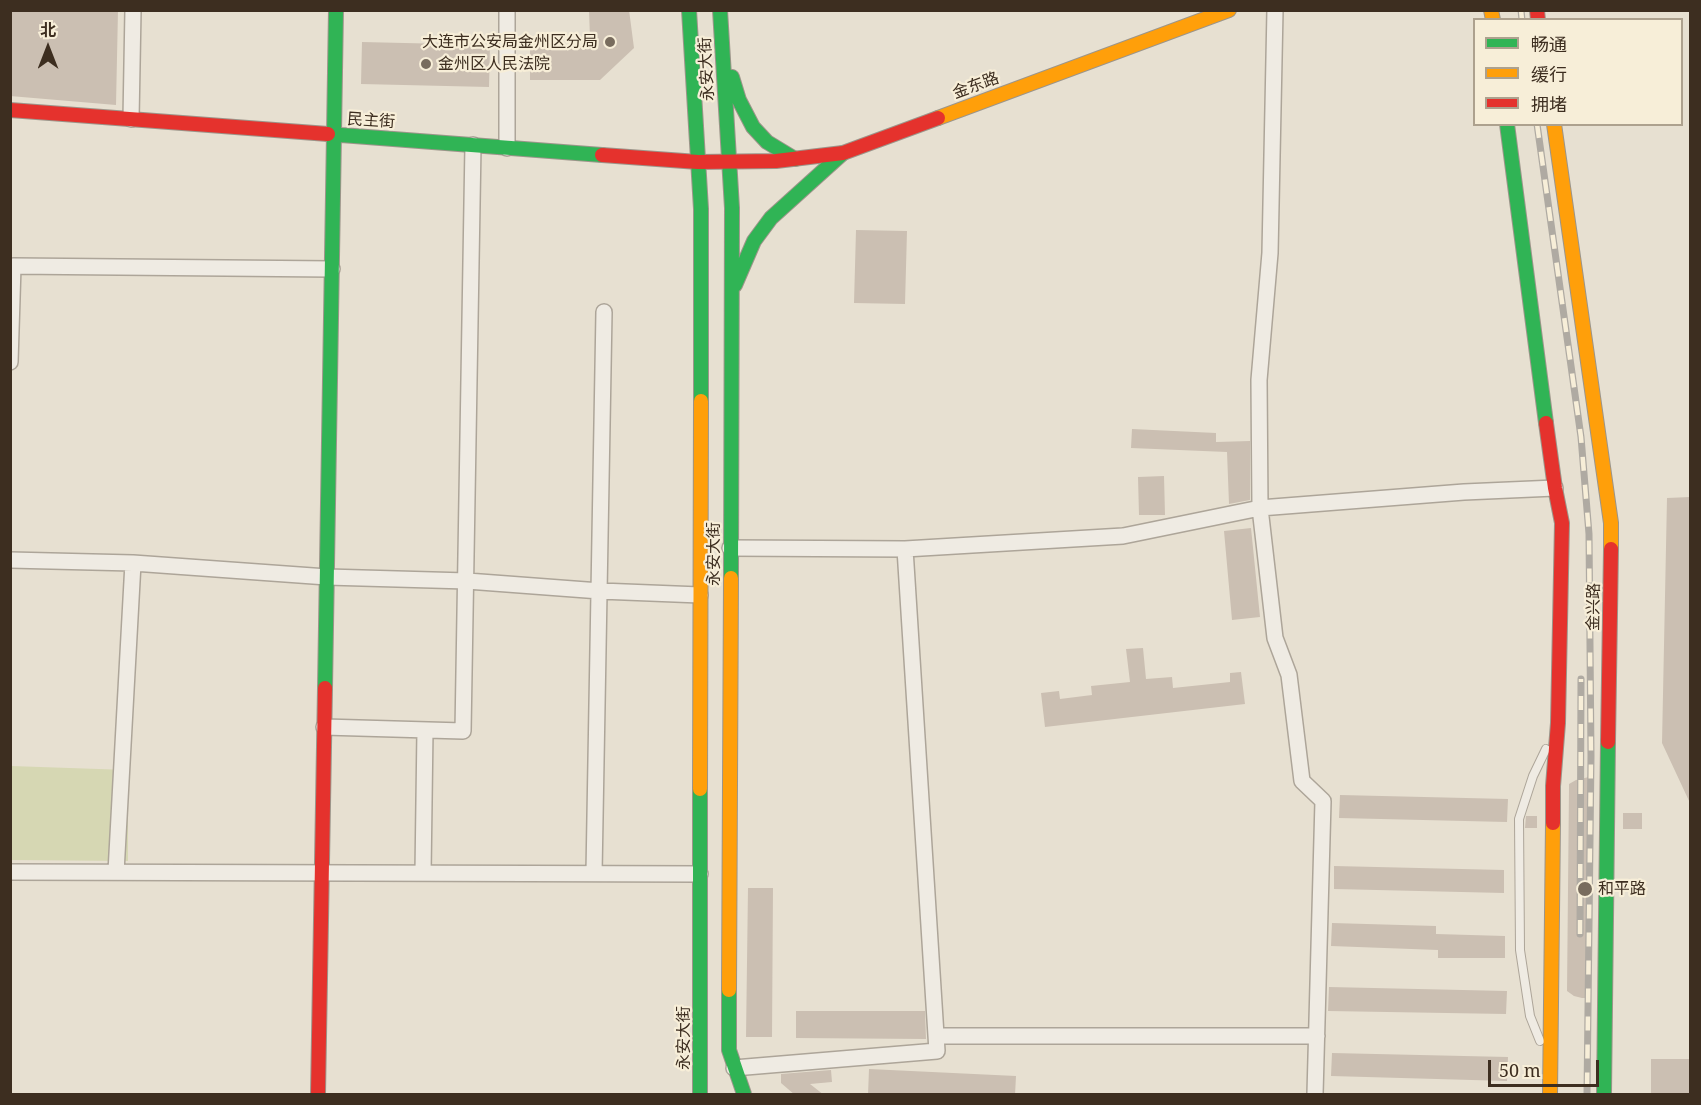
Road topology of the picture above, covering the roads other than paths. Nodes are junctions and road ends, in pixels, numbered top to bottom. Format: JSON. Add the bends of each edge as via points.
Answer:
{"nodes":[{"id":1,"x":133,"y":10,"type":"edge"},
{"id":2,"x":336,"y":10,"type":"edge"},
{"id":3,"x":507,"y":10,"type":"edge"},
{"id":4,"x":689,"y":10,"type":"edge"},
{"id":5,"x":720,"y":10,"type":"edge"},
{"id":6,"x":1229,"y":10,"type":"edge"},
{"id":7,"x":1275,"y":10,"type":"edge"},
{"id":8,"x":722,"y":44,"type":"junction"},
{"id":9,"x":10,"y":111,"type":"edge"},
{"id":10,"x":131,"y":119,"type":"junction"},
{"id":11,"x":1506,"y":126,"type":"edge"},
{"id":12,"x":1554,"y":126,"type":"edge"},
{"id":13,"x":334,"y":135,"type":"junction"},
{"id":14,"x":473,"y":145,"type":"junction"},
{"id":15,"x":507,"y":148,"type":"junction"},
{"id":16,"x":843,"y":153,"type":"junction"},
{"id":17,"x":795,"y":159,"type":"junction"},
{"id":18,"x":729,"y":160,"type":"junction"},
{"id":19,"x":698,"y":162,"type":"junction"},
{"id":20,"x":332,"y":269,"type":"junction"},
{"id":21,"x":731,"y":294,"type":"junction"},
{"id":22,"x":604,"y":312,"type":"dead end"},
{"id":23,"x":10,"y":362,"type":"edge"},
{"id":24,"x":1555,"y":488,"type":"junction"},
{"id":25,"x":1260,"y":508,"type":"junction"},
{"id":26,"x":730,"y":548,"type":"junction"},
{"id":27,"x":904,"y":549,"type":"junction"},
{"id":28,"x":10,"y":560,"type":"edge"},
{"id":29,"x":133,"y":563,"type":"junction"},
{"id":30,"x":327,"y":578,"type":"junction"},
{"id":31,"x":467,"y":581,"type":"junction"},
{"id":32,"x":600,"y":591,"type":"junction"},
{"id":33,"x":700,"y":595,"type":"junction"},
{"id":34,"x":1558,"y":723,"type":"junction"},
{"id":35,"x":324,"y":728,"type":"junction"},
{"id":36,"x":426,"y":730,"type":"junction"},
{"id":37,"x":10,"y":872,"type":"edge"},
{"id":38,"x":116,"y":872,"type":"junction"},
{"id":39,"x":321,"y":873,"type":"junction"},
{"id":40,"x":423,"y":873,"type":"junction"},
{"id":41,"x":594,"y":873,"type":"junction"},
{"id":42,"x":700,"y":874,"type":"junction"},
{"id":43,"x":936,"y":1036,"type":"junction"},
{"id":44,"x":1317,"y":1036,"type":"junction"},
{"id":45,"x":1550,"y":1065,"type":"junction"},
{"id":46,"x":734,"y":1068,"type":"junction"},
{"id":47,"x":318,"y":1095,"type":"edge"},
{"id":48,"x":700,"y":1095,"type":"edge"},
{"id":49,"x":744,"y":1095,"type":"edge"},
{"id":50,"x":1315,"y":1095,"type":"edge"},
{"id":51,"x":1550,"y":1095,"type":"edge"},
{"id":52,"x":1604,"y":1095,"type":"edge"}],
"edges":[{"from":1,"to":10,"type":"street"},
{"from":2,"to":13,"type":"main road"},
{"from":3,"to":15,"type":"street"},
{"from":4,"to":19,"type":"main road","name":"永安大街"},
{"from":5,"to":8,"type":"main road","name":"永安大街"},
{"from":6,"to":16,"type":"main road","name":"金东路"},
{"from":7,"to":25,"type":"street","via":[[1270,253],[1259,380]]},
{"from":8,"to":17,"type":"main road","via":[[739,100],[753,127],[767,142]]},
{"from":8,"to":18,"type":"main road","name":"永安大街"},
{"from":9,"to":10,"type":"main road","name":"民主街"},
{"from":10,"to":13,"type":"main road","name":"民主街"},
{"from":11,"to":24,"type":"main road","name":"金兴路"},
{"from":12,"to":52,"type":"main road","name":"金兴路","via":[[1611,523]]},
{"from":13,"to":14,"type":"main road","name":"民主街"},
{"from":13,"to":20,"type":"main road"},
{"from":14,"to":15,"type":"main road","name":"民主街"},
{"from":14,"to":31,"type":"street"},
{"from":15,"to":19,"type":"main road","name":"民主街"},
{"from":16,"to":17,"type":"main road","name":"金东路"},
{"from":16,"to":21,"type":"main road","via":[[771,218],[754,241]]},
{"from":17,"to":18,"type":"main road","name":"金东路"},
{"from":18,"to":19,"type":"main road","name":"民主街"},
{"from":18,"to":21,"type":"main road","name":"永安大街"},
{"from":19,"to":33,"type":"main road","name":"永安大街"},
{"from":20,"to":23,"type":"street","via":[[13,266]]},
{"from":20,"to":30,"type":"main road"},
{"from":21,"to":26,"type":"main road","name":"永安大街"},
{"from":22,"to":32,"type":"street"},
{"from":24,"to":25,"type":"street"},
{"from":24,"to":34,"type":"main road","name":"金兴路","via":[[1562,523]]},
{"from":25,"to":27,"type":"street","via":[[1123,536]]},
{"from":25,"to":44,"type":"street","via":[[1275,638],[1289,675],[1302,781],[1323,801]]},
{"from":26,"to":27,"type":"street"},
{"from":26,"to":46,"type":"main road","name":"永安大街","via":[[729,1050]]},
{"from":27,"to":43,"type":"street"},
{"from":28,"to":29,"type":"street"},
{"from":29,"to":30,"type":"street"},
{"from":29,"to":38,"type":"street"},
{"from":30,"to":31,"type":"street"},
{"from":30,"to":35,"type":"main road"},
{"from":31,"to":32,"type":"street"},
{"from":31,"to":36,"type":"street","via":[[463,731]]},
{"from":32,"to":33,"type":"street"},
{"from":32,"to":41,"type":"street"},
{"from":33,"to":42,"type":"main road","name":"永安大街"},
{"from":34,"to":45,"type":"main road","name":"金兴路","via":[[1553,786]]},
{"from":34,"to":45,"type":"lane","via":[[1533,776],[1519,819],[1524,986],[1530,1016]]},
{"from":35,"to":36,"type":"street"},
{"from":35,"to":39,"type":"main road"},
{"from":36,"to":40,"type":"street"},
{"from":37,"to":38,"type":"street"},
{"from":38,"to":39,"type":"street"},
{"from":39,"to":40,"type":"street"},
{"from":39,"to":47,"type":"main road"},
{"from":40,"to":41,"type":"street"},
{"from":41,"to":42,"type":"street"},
{"from":42,"to":48,"type":"main road","name":"永安大街"},
{"from":43,"to":44,"type":"street"},
{"from":43,"to":46,"type":"street","via":[[936,1051]]},
{"from":44,"to":50,"type":"street"},
{"from":45,"to":51,"type":"main road","name":"金兴路"},
{"from":46,"to":49,"type":"main road","name":"永安大街"}]}
